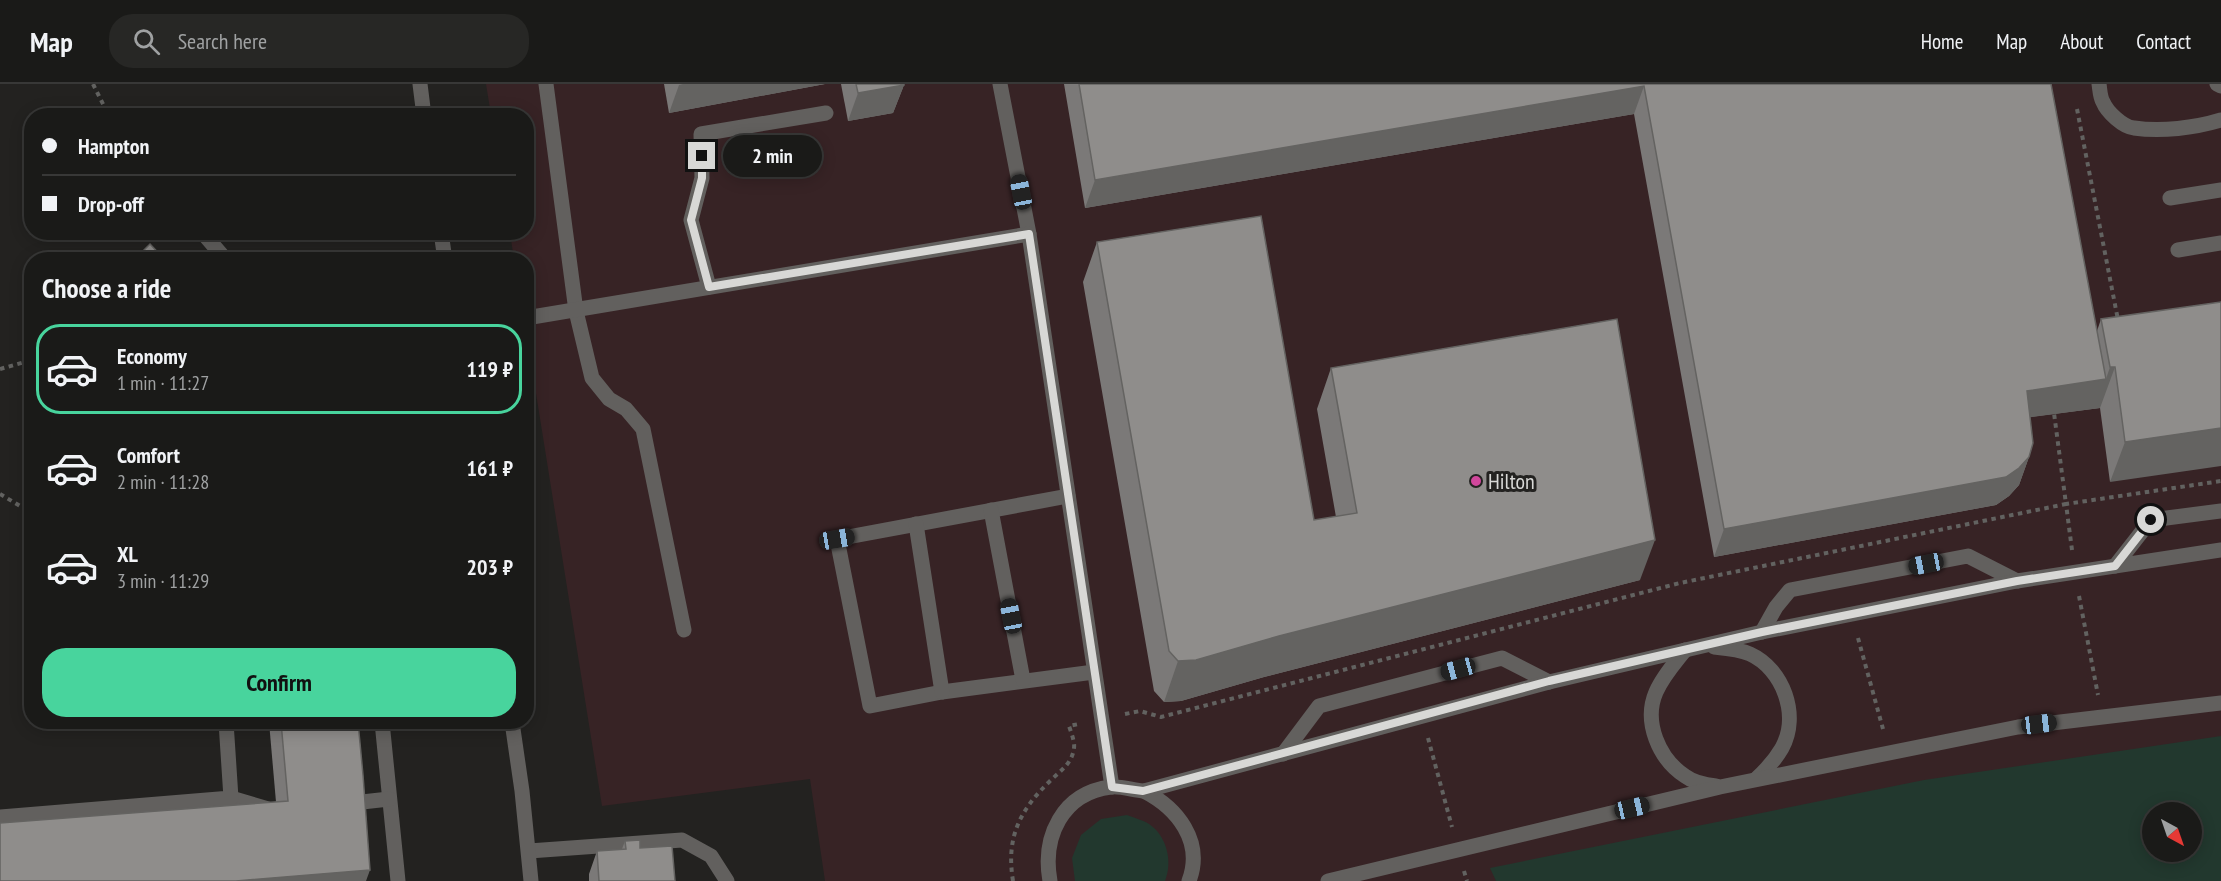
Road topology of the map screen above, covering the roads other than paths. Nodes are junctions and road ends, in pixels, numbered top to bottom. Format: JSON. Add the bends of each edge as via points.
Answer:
{"nodes":[{"id":1,"x":420,"y":84,"type":"edge"},
{"id":2,"x":546,"y":84,"type":"edge"},
{"id":3,"x":1000,"y":84,"type":"edge"},
{"id":4,"x":2098,"y":84,"type":"edge"},
{"id":5,"x":2217,"y":84,"type":"edge"},
{"id":6,"x":2221,"y":86,"type":"edge"},
{"id":7,"x":423,"y":108,"type":"edge"},
{"id":8,"x":825,"y":113,"type":"dead end"},
{"id":9,"x":2221,"y":120,"type":"edge"},
{"id":10,"x":2221,"y":190,"type":"edge"},
{"id":11,"x":2170,"y":198,"type":"dead end"},
{"id":12,"x":1029,"y":234,"type":"junction"},
{"id":13,"x":209,"y":240,"type":"edge"},
{"id":14,"x":2221,"y":243,"type":"edge"},
{"id":15,"x":2178,"y":250,"type":"dead end"},
{"id":16,"x":219,"y":252,"type":"edge"},
{"id":17,"x":709,"y":287,"type":"junction"},
{"id":18,"x":576,"y":310,"type":"junction"},
{"id":19,"x":534,"y":317,"type":"edge"},
{"id":20,"x":1068,"y":496,"type":"junction"},
{"id":21,"x":991,"y":510,"type":"junction"},
{"id":22,"x":2221,"y":511,"type":"edge"},
{"id":23,"x":916,"y":524,"type":"junction"},
{"id":24,"x":2221,"y":550,"type":"edge"},
{"id":25,"x":2115,"y":566,"type":"junction"},
{"id":26,"x":2017,"y":581,"type":"junction"},
{"id":27,"x":684,"y":630,"type":"dead end"},
{"id":28,"x":1762,"y":632,"type":"junction"},
{"id":29,"x":1703,"y":645,"type":"junction"},
{"id":30,"x":1685,"y":650,"type":"junction"},
{"id":31,"x":1094,"y":672,"type":"junction"},
{"id":32,"x":1023,"y":680,"type":"junction"},
{"id":33,"x":1549,"y":681,"type":"junction"},
{"id":34,"x":942,"y":692,"type":"junction"},
{"id":35,"x":2221,"y":703,"type":"edge"},
{"id":36,"x":226,"y":729,"type":"edge"},
{"id":37,"x":383,"y":729,"type":"edge"},
{"id":38,"x":513,"y":729,"type":"edge"},
{"id":39,"x":1283,"y":754,"type":"junction"},
{"id":40,"x":1756,"y":779,"type":"junction"},
{"id":41,"x":1112,"y":787,"type":"junction"},
{"id":42,"x":1720,"y":787,"type":"junction"},
{"id":43,"x":1143,"y":791,"type":"junction"},
{"id":44,"x":231,"y":798,"type":"junction"},
{"id":45,"x":388,"y":799,"type":"junction"},
{"id":46,"x":353,"y":803,"type":"edge"},
{"id":47,"x":277,"y":811,"type":"edge"},
{"id":48,"x":0,"y":817,"type":"edge"},
{"id":49,"x":529,"y":851,"type":"junction"},
{"id":50,"x":398,"y":881,"type":"edge"},
{"id":51,"x":531,"y":881,"type":"edge"},
{"id":52,"x":727,"y":881,"type":"edge"},
{"id":53,"x":1050,"y":881,"type":"edge"},
{"id":54,"x":1189,"y":881,"type":"edge"},
{"id":55,"x":1329,"y":881,"type":"edge"}],
"edges":[{"from":1,"to":7,"type":"street"},
{"from":2,"to":18,"type":"street"},
{"from":3,"to":12,"type":"street"},
{"from":4,"to":9,"type":"street","via":[[2103,103],[2132,128],[2164,129]]},
{"from":5,"to":6,"type":"street"},
{"from":8,"to":17,"type":"street","via":[[701,134],[702,178],[691,220]]},
{"from":10,"to":11,"type":"street"},
{"from":12,"to":17,"type":"street"},
{"from":12,"to":20,"type":"street"},
{"from":13,"to":16,"type":"street"},
{"from":14,"to":15,"type":"street"},
{"from":17,"to":18,"type":"street"},
{"from":18,"to":19,"type":"street"},
{"from":18,"to":27,"type":"street","via":[[592,378],[643,429]]},
{"from":20,"to":21,"type":"street"},
{"from":20,"to":31,"type":"street"},
{"from":21,"to":23,"type":"street"},
{"from":21,"to":32,"type":"street"},
{"from":22,"to":25,"type":"street","via":[[2151,520]]},
{"from":23,"to":34,"type":"street"},
{"from":23,"to":34,"type":"street","via":[[837,539],[870,706]]},
{"from":24,"to":25,"type":"street"},
{"from":25,"to":26,"type":"street"},
{"from":26,"to":28,"type":"street"},
{"from":26,"to":28,"type":"street","via":[[1968,556],[1790,590]]},
{"from":28,"to":29,"type":"street"},
{"from":29,"to":30,"type":"street"},
{"from":29,"to":40,"type":"street","via":[[1750,654],[1768,666],[1781,683],[1789,704],[1789,725],[1783,746]]},
{"from":30,"to":33,"type":"street"},
{"from":30,"to":42,"type":"street","via":[[1655,694],[1651,718],[1656,741],[1668,762],[1686,777]]},
{"from":31,"to":32,"type":"street"},
{"from":31,"to":41,"type":"street"},
{"from":32,"to":34,"type":"street"},
{"from":33,"to":39,"type":"street"},
{"from":33,"to":39,"type":"street","via":[[1502,657],[1319,706]]},
{"from":35,"to":40,"type":"street","via":[[2018,727]]},
{"from":36,"to":44,"type":"street"},
{"from":37,"to":45,"type":"street"},
{"from":38,"to":49,"type":"street"},
{"from":39,"to":43,"type":"street"},
{"from":40,"to":42,"type":"street"},
{"from":41,"to":43,"type":"street"},
{"from":41,"to":53,"type":"street","via":[[1072,804],[1058,821],[1049,841]]},
{"from":42,"to":55,"type":"street"},
{"from":43,"to":54,"type":"street","via":[[1162,800],[1178,815],[1188,834],[1192,854]]},
{"from":44,"to":47,"type":"street"},
{"from":44,"to":48,"type":"street"},
{"from":45,"to":46,"type":"street"},
{"from":45,"to":50,"type":"street"},
{"from":49,"to":51,"type":"street"},
{"from":49,"to":52,"type":"street","via":[[682,840],[711,856]]}]}
